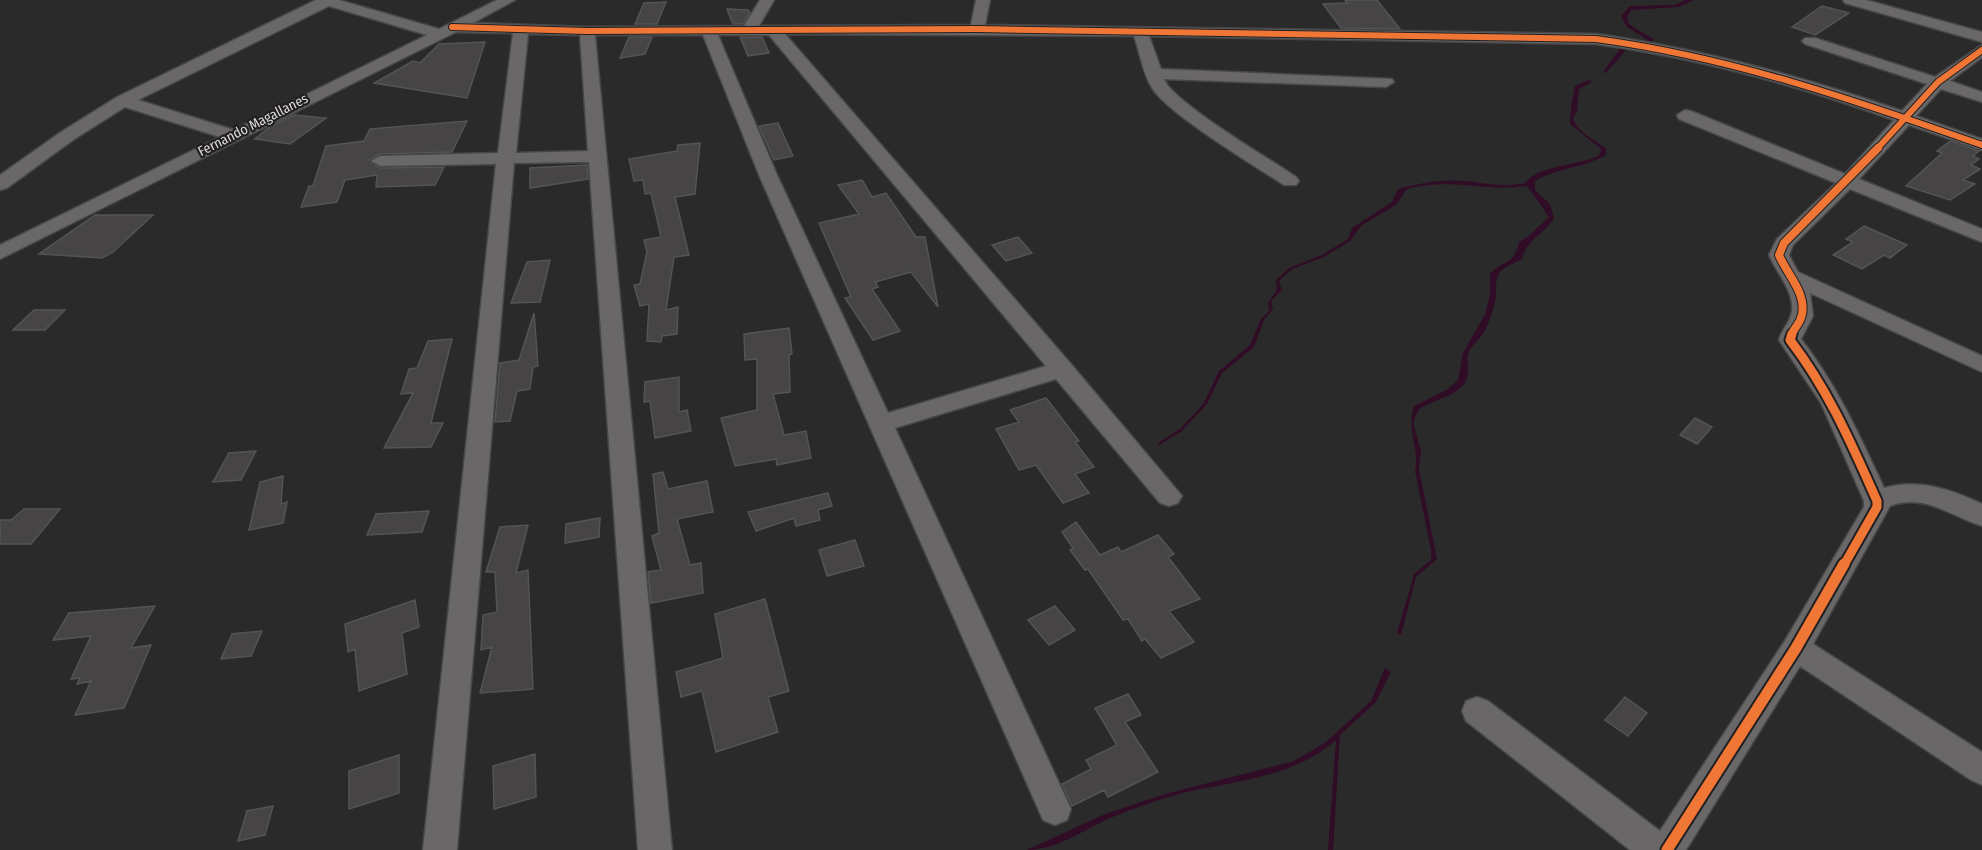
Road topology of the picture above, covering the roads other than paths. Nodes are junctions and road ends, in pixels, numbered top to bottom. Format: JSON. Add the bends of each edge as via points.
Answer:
{"nodes":[{"id":1,"x":508,"y":0,"type":"edge"},
{"id":2,"x":767,"y":0,"type":"edge"},
{"id":3,"x":982,"y":0,"type":"edge"},
{"id":4,"x":1850,"y":0,"type":"edge"},
{"id":5,"x":325,"y":1,"type":"edge"},
{"id":6,"x":521,"y":29,"type":"junction"},
{"id":7,"x":772,"y":29,"type":"junction"},
{"id":8,"x":977,"y":29,"type":"junction"},
{"id":9,"x":445,"y":30,"type":"junction"},
{"id":10,"x":749,"y":30,"type":"junction"},
{"id":11,"x":587,"y":31,"type":"junction"},
{"id":12,"x":709,"y":31,"type":"junction"},
{"id":13,"x":1140,"y":32,"type":"junction"},
{"id":14,"x":1982,"y":37,"type":"edge"},
{"id":15,"x":1810,"y":41,"type":"dead end"},
{"id":16,"x":1982,"y":50,"type":"edge"},
{"id":17,"x":1153,"y":74,"type":"junction"},
{"id":18,"x":1386,"y":82,"type":"dead end"},
{"id":19,"x":1938,"y":82,"type":"junction"},
{"id":20,"x":1982,"y":97,"type":"edge"},
{"id":21,"x":123,"y":101,"type":"junction"},
{"id":22,"x":1685,"y":115,"type":"dead end"},
{"id":23,"x":1906,"y":118,"type":"junction"},
{"id":24,"x":233,"y":135,"type":"junction"},
{"id":25,"x":1982,"y":145,"type":"edge"},
{"id":26,"x":597,"y":156,"type":"junction"},
{"id":27,"x":506,"y":158,"type":"junction"},
{"id":28,"x":380,"y":161,"type":"dead end"},
{"id":29,"x":1290,"y":181,"type":"dead end"},
{"id":30,"x":1847,"y":182,"type":"junction"},
{"id":31,"x":0,"y":184,"type":"edge"},
{"id":32,"x":1982,"y":236,"type":"edge"},
{"id":33,"x":0,"y":253,"type":"edge"},
{"id":34,"x":1793,"y":277,"type":"junction"},
{"id":35,"x":1982,"y":365,"type":"edge"},
{"id":36,"x":1063,"y":369,"type":"junction"},
{"id":37,"x":882,"y":423,"type":"junction"},
{"id":38,"x":1169,"y":496,"type":"dead end"},
{"id":39,"x":1877,"y":501,"type":"junction"},
{"id":40,"x":1982,"y":516,"type":"edge"},
{"id":41,"x":1796,"y":648,"type":"junction"},
{"id":42,"x":1477,"y":711,"type":"dead end"},
{"id":43,"x":1982,"y":770,"type":"edge"},
{"id":44,"x":1055,"y":810,"type":"dead end"},
{"id":45,"x":440,"y":850,"type":"edge"},
{"id":46,"x":655,"y":850,"type":"edge"},
{"id":47,"x":1657,"y":850,"type":"edge"},
{"id":48,"x":1667,"y":850,"type":"edge"}],
"edges":[{"from":1,"to":9,"type":"street","name":"Fernando Magallanes"},
{"from":2,"to":10,"type":"street"},
{"from":3,"to":8,"type":"street"},
{"from":4,"to":14,"type":"street"},
{"from":5,"to":9,"type":"street"},
{"from":5,"to":21,"type":"street"},
{"from":6,"to":9,"type":"street"},
{"from":6,"to":11,"type":"street"},
{"from":6,"to":27,"type":"street"},
{"from":7,"to":8,"type":"street"},
{"from":7,"to":10,"type":"street"},
{"from":7,"to":36,"type":"street"},
{"from":8,"to":13,"type":"street"},
{"from":9,"to":24,"type":"street","name":"Fernando Magallanes"},
{"from":10,"to":12,"type":"street"},
{"from":11,"to":12,"type":"street"},
{"from":11,"to":26,"type":"street"},
{"from":12,"to":37,"type":"street","via":[[768,175]]},
{"from":13,"to":17,"type":"street"},
{"from":13,"to":23,"type":"street","via":[[1596,39],[1652,45],[1749,67]]},
{"from":15,"to":19,"type":"street"},
{"from":16,"to":19,"type":"street"},
{"from":17,"to":18,"type":"street"},
{"from":17,"to":29,"type":"street","via":[[1159,87],[1180,106]]},
{"from":19,"to":20,"type":"street"},
{"from":19,"to":23,"type":"street"},
{"from":21,"to":24,"type":"street"},
{"from":21,"to":31,"type":"street"},
{"from":22,"to":30,"type":"street"},
{"from":23,"to":25,"type":"street"},
{"from":23,"to":30,"type":"street"},
{"from":24,"to":33,"type":"street","name":"Fernando Magallanes"},
{"from":26,"to":27,"type":"street"},
{"from":26,"to":46,"type":"street"},
{"from":27,"to":28,"type":"street"},
{"from":27,"to":45,"type":"street"},
{"from":30,"to":32,"type":"street"},
{"from":30,"to":34,"type":"street","via":[[1784,243],[1779,255],[1782,266]]},
{"from":34,"to":35,"type":"street"},
{"from":34,"to":39,"type":"street","via":[[1804,305],[1802,320],[1791,332],[1790,340],[1833,403]]},
{"from":36,"to":37,"type":"street"},
{"from":36,"to":38,"type":"street"},
{"from":37,"to":44,"type":"street"},
{"from":39,"to":40,"type":"street","via":[[1905,491],[1922,492]]},
{"from":39,"to":41,"type":"street"},
{"from":41,"to":43,"type":"street"},
{"from":41,"to":48,"type":"street"},
{"from":42,"to":47,"type":"street"}]}
